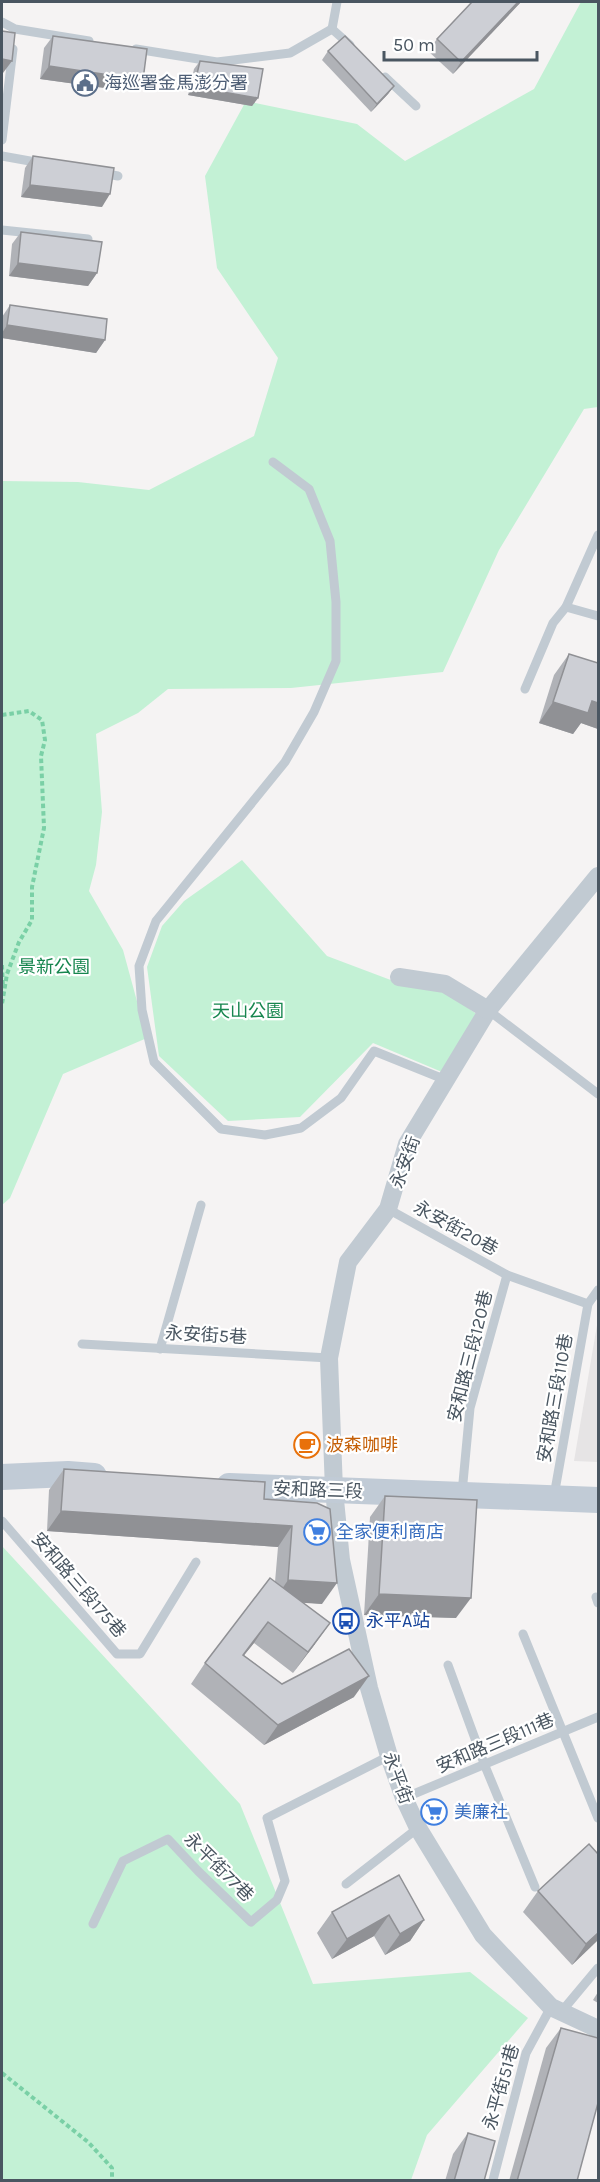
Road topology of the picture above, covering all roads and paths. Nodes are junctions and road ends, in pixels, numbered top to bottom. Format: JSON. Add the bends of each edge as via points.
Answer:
{"nodes":[{"id":1,"x":337,"y":2,"type":"edge"},
{"id":2,"x":2,"y":22,"type":"edge"},
{"id":3,"x":15,"y":29,"type":"junction"},
{"id":4,"x":332,"y":29,"type":"junction"},
{"id":5,"x":93,"y":42,"type":"edge"},
{"id":6,"x":127,"y":48,"type":"edge"},
{"id":7,"x":357,"y":52,"type":"edge"},
{"id":8,"x":374,"y":67,"type":"edge"},
{"id":9,"x":416,"y":106,"type":"dead end"},
{"id":10,"x":2,"y":140,"type":"edge"},
{"id":11,"x":2,"y":156,"type":"edge"},
{"id":12,"x":48,"y":164,"type":"edge"},
{"id":13,"x":95,"y":172,"type":"edge"},
{"id":14,"x":118,"y":176,"type":"dead end"},
{"id":15,"x":2,"y":230,"type":"edge"},
{"id":16,"x":88,"y":239,"type":"edge"},
{"id":17,"x":273,"y":462,"type":"dead end"},
{"id":18,"x":598,"y":535,"type":"edge"},
{"id":19,"x":566,"y":607,"type":"junction"},
{"id":20,"x":598,"y":616,"type":"edge"},
{"id":21,"x":525,"y":689,"type":"dead end"},
{"id":22,"x":2,"y":715,"type":"edge"},
{"id":23,"x":598,"y":876,"type":"edge"},
{"id":24,"x":2,"y":965,"type":"edge"},
{"id":25,"x":399,"y":976,"type":"dead end"},
{"id":26,"x":3,"y":995,"type":"junction"},
{"id":27,"x":2,"y":1005,"type":"edge"},
{"id":28,"x":488,"y":1010,"type":"junction"},
{"id":29,"x":446,"y":1080,"type":"junction"},
{"id":30,"x":598,"y":1094,"type":"edge"},
{"id":31,"x":201,"y":1205,"type":"dead end"},
{"id":32,"x":388,"y":1209,"type":"junction"},
{"id":33,"x":507,"y":1275,"type":"junction"},
{"id":34,"x":598,"y":1290,"type":"edge"},
{"id":35,"x":588,"y":1304,"type":"junction"},
{"id":36,"x":82,"y":1344,"type":"dead end"},
{"id":37,"x":160,"y":1349,"type":"junction"},
{"id":38,"x":329,"y":1358,"type":"junction"},
{"id":39,"x":2,"y":1477,"type":"edge"},
{"id":40,"x":115,"y":1478,"type":"edge"},
{"id":41,"x":209,"y":1485,"type":"edge"},
{"id":42,"x":334,"y":1491,"type":"junction"},
{"id":43,"x":461,"y":1494,"type":"junction"},
{"id":44,"x":554,"y":1498,"type":"junction"},
{"id":45,"x":598,"y":1500,"type":"edge"},
{"id":46,"x":2,"y":1521,"type":"edge"},
{"id":47,"x":196,"y":1562,"type":"dead end"},
{"id":48,"x":523,"y":1634,"type":"dead end"},
{"id":49,"x":448,"y":1665,"type":"dead end"},
{"id":50,"x":598,"y":1717,"type":"edge"},
{"id":51,"x":564,"y":1732,"type":"junction"},
{"id":52,"x":389,"y":1756,"type":"junction"},
{"id":53,"x":485,"y":1766,"type":"junction"},
{"id":54,"x":404,"y":1798,"type":"junction"},
{"id":55,"x":598,"y":1818,"type":"edge"},
{"id":56,"x":418,"y":1828,"type":"junction"},
{"id":57,"x":346,"y":1884,"type":"dead end"},
{"id":58,"x":535,"y":1887,"type":"dead end"},
{"id":59,"x":93,"y":1924,"type":"dead end"},
{"id":60,"x":598,"y":1968,"type":"edge"},
{"id":61,"x":556,"y":2009,"type":"junction"},
{"id":62,"x":598,"y":2029,"type":"edge"},
{"id":63,"x":2,"y":2073,"type":"edge"},
{"id":64,"x":112,"y":2181,"type":"edge"},
{"id":65,"x":493,"y":2181,"type":"edge"}],
"edges":[{"from":1,"to":4,"type":"lane"},
{"from":2,"to":3,"type":"lane"},
{"from":3,"to":5,"type":"lane"},
{"from":3,"to":10,"type":"lane"},
{"from":4,"to":6,"type":"lane","via":[[290,53],[217,62]]},
{"from":4,"to":7,"type":"lane"},
{"from":8,"to":9,"type":"lane"},
{"from":11,"to":12,"type":"lane"},
{"from":13,"to":14,"type":"lane"},
{"from":15,"to":16,"type":"lane"},
{"from":17,"to":29,"type":"lane","via":[[309,489],[330,541],[336,661],[314,712],[285,762],[156,921],[139,966],[141,1010],[154,1062],[221,1129],[265,1135],[301,1128],[341,1098],[374,1051]]},
{"from":18,"to":19,"type":"lane"},
{"from":19,"to":20,"type":"lane"},
{"from":19,"to":21,"type":"lane","via":[[553,623]]},
{"from":22,"to":26,"type":"path","via":[[29,711],[42,720],[45,740],[41,756],[44,828],[32,887],[32,920],[19,942]]},
{"from":23,"to":28,"type":"street","name":"永安街"},
{"from":24,"to":26,"type":"path"},
{"from":25,"to":28,"type":"street","via":[[445,984]]},
{"from":26,"to":27,"type":"path"},
{"from":28,"to":29,"type":"street","name":"永安街"},
{"from":28,"to":30,"type":"lane"},
{"from":29,"to":32,"type":"street","name":"永安街","via":[[407,1144]]},
{"from":31,"to":37,"type":"lane"},
{"from":32,"to":33,"type":"lane","name":"永安街20巷"},
{"from":32,"to":38,"type":"street","name":"永安街","via":[[348,1262]]},
{"from":33,"to":35,"type":"lane","name":"安和路三段120巷"},
{"from":33,"to":43,"type":"lane","name":"安和路三段120巷","via":[[470,1408]]},
{"from":34,"to":35,"type":"lane"},
{"from":35,"to":44,"type":"lane","name":"安和路三段110巷"},
{"from":36,"to":37,"type":"lane","name":"永安街5巷"},
{"from":37,"to":38,"type":"lane","name":"永安街5巷"},
{"from":38,"to":42,"type":"street","name":"永安街"},
{"from":39,"to":40,"type":"main road","via":[[68,1474]]},
{"from":41,"to":42,"type":"main road","name":"安和路三段"},
{"from":42,"to":43,"type":"main road","name":"安和路三段"},
{"from":42,"to":52,"type":"street","name":"永平街","via":[[341,1560],[369,1688]]},
{"from":43,"to":44,"type":"main road","name":"安和路三段"},
{"from":44,"to":45,"type":"main road","name":"安和路三段"},
{"from":46,"to":47,"type":"lane","name":"安和路三段175巷","via":[[117,1654],[140,1654]]},
{"from":48,"to":51,"type":"lane"},
{"from":49,"to":53,"type":"lane"},
{"from":50,"to":51,"type":"lane","name":"安和路三段111巷"},
{"from":51,"to":53,"type":"lane","name":"安和路三段111巷"},
{"from":51,"to":55,"type":"lane"},
{"from":52,"to":54,"type":"street","name":"永平街"},
{"from":52,"to":59,"type":"lane","name":"永平街77巷","via":[[267,1818],[285,1881],[277,1900],[250,1922],[168,1839],[123,1861]]},
{"from":53,"to":54,"type":"lane","name":"安和路三段111巷"},
{"from":53,"to":58,"type":"lane"},
{"from":54,"to":56,"type":"street","name":"永平街"},
{"from":56,"to":57,"type":"lane"},
{"from":56,"to":61,"type":"street","name":"永平街","via":[[483,1935]]},
{"from":60,"to":61,"type":"lane","name":"永平街51巷"},
{"from":61,"to":62,"type":"street","name":"永平街"},
{"from":61,"to":65,"type":"lane","name":"永平街51巷","via":[[526,2053]]},
{"from":63,"to":64,"type":"path","via":[[88,2142],[112,2168]]}]}
